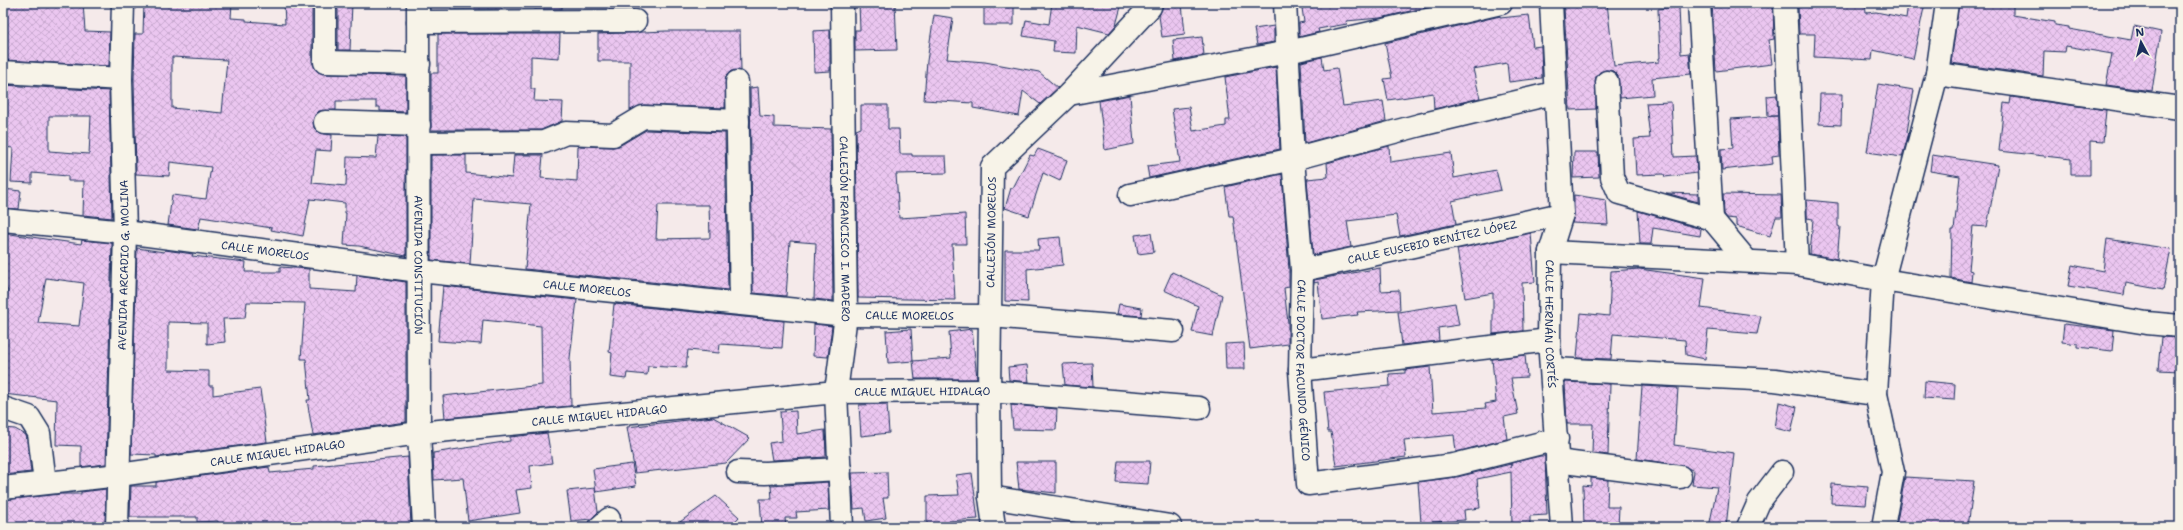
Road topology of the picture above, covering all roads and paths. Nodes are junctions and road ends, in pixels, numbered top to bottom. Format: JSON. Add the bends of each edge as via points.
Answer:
{"nodes":[{"id":1,"x":123,"y":3,"type":"edge"},
{"id":2,"x":842,"y":3,"type":"edge"},
{"id":3,"x":1151,"y":3,"type":"edge"},
{"id":4,"x":1285,"y":3,"type":"edge"},
{"id":5,"x":1501,"y":3,"type":"edge"},
{"id":6,"x":1551,"y":3,"type":"edge"},
{"id":7,"x":1699,"y":3,"type":"edge"},
{"id":8,"x":1785,"y":3,"type":"edge"},
{"id":9,"x":1947,"y":3,"type":"edge"},
{"id":10,"x":325,"y":10,"type":"dead end"},
{"id":11,"x":418,"y":12,"type":"edge"},
{"id":12,"x":635,"y":21,"type":"dead end"},
{"id":13,"x":1288,"y":52,"type":"junction"},
{"id":14,"x":419,"y":64,"type":"junction"},
{"id":15,"x":3,"y":72,"type":"edge"},
{"id":16,"x":1937,"y":74,"type":"junction"},
{"id":17,"x":121,"y":79,"type":"junction"},
{"id":18,"x":737,"y":82,"type":"dead end"},
{"id":19,"x":1607,"y":82,"type":"dead end"},
{"id":20,"x":1554,"y":93,"type":"junction"},
{"id":21,"x":1070,"y":94,"type":"junction"},
{"id":22,"x":2180,"y":108,"type":"edge"},
{"id":23,"x":738,"y":121,"type":"junction"},
{"id":24,"x":325,"y":122,"type":"dead end"},
{"id":25,"x":419,"y":134,"type":"junction"},
{"id":26,"x":1293,"y":159,"type":"junction"},
{"id":27,"x":1130,"y":195,"type":"dead end"},
{"id":28,"x":1562,"y":214,"type":"junction"},
{"id":29,"x":1712,"y":219,"type":"junction"},
{"id":30,"x":3,"y":220,"type":"edge"},
{"id":31,"x":125,"y":232,"type":"junction"},
{"id":32,"x":1550,"y":252,"type":"junction"},
{"id":33,"x":1747,"y":262,"type":"junction"},
{"id":34,"x":1797,"y":264,"type":"junction"},
{"id":35,"x":1302,"y":270,"type":"junction"},
{"id":36,"x":419,"y":271,"type":"junction"},
{"id":37,"x":1883,"y":280,"type":"junction"},
{"id":38,"x":741,"y":304,"type":"junction"},
{"id":39,"x":846,"y":315,"type":"junction"},
{"id":40,"x":991,"y":316,"type":"junction"},
{"id":41,"x":2180,"y":326,"type":"edge"},
{"id":42,"x":1173,"y":331,"type":"dead end"},
{"id":43,"x":1549,"y":340,"type":"junction"},
{"id":44,"x":1552,"y":369,"type":"junction"},
{"id":45,"x":1300,"y":370,"type":"junction"},
{"id":46,"x":989,"y":391,"type":"junction"},
{"id":47,"x":836,"y":392,"type":"junction"},
{"id":48,"x":1876,"y":394,"type":"junction"},
{"id":49,"x":3,"y":408,"type":"edge"},
{"id":50,"x":1199,"y":408,"type":"dead end"},
{"id":51,"x":419,"y":433,"type":"junction"},
{"id":52,"x":1557,"y":440,"type":"junction"},
{"id":53,"x":1557,"y":461,"type":"junction"},
{"id":54,"x":840,"y":469,"type":"junction"},
{"id":55,"x":738,"y":472,"type":"dead end"},
{"id":56,"x":1782,"y":472,"type":"dead end"},
{"id":57,"x":119,"y":475,"type":"junction"},
{"id":58,"x":1680,"y":477,"type":"dead end"},
{"id":59,"x":45,"y":483,"type":"junction"},
{"id":60,"x":3,"y":488,"type":"edge"},
{"id":61,"x":990,"y":497,"type":"junction"},
{"id":62,"x":1170,"y":526,"type":"dead end"},
{"id":63,"x":117,"y":527,"type":"edge"},
{"id":64,"x":424,"y":527,"type":"edge"},
{"id":65,"x":842,"y":527,"type":"edge"},
{"id":66,"x":994,"y":527,"type":"edge"},
{"id":67,"x":1562,"y":527,"type":"edge"},
{"id":68,"x":1748,"y":527,"type":"edge"},
{"id":69,"x":1883,"y":527,"type":"edge"}],
"edges":[{"from":1,"to":17,"type":"street","name":"AVENIDA ARCADIO G. MOLINA"},
{"from":2,"to":39,"type":"street","name":"CALLEJÓN FRANCISCO I. MADERO"},
{"from":3,"to":21,"type":"street","name":"CALLEJÓN MORELOS"},
{"from":4,"to":13,"type":"street","name":"CALLE DOCTOR FACUNDO GÉNICO"},
{"from":5,"to":13,"type":"street"},
{"from":6,"to":20,"type":"street","name":"CALLE HERNÁN CORTÉS"},
{"from":7,"to":29,"type":"street"},
{"from":8,"to":34,"type":"street"},
{"from":9,"to":16,"type":"street"},
{"from":10,"to":14,"type":"street","via":[[325,62]]},
{"from":11,"to":12,"type":"street"},
{"from":11,"to":14,"type":"street","name":"AVENIDA CONSTITUCIÓN"},
{"from":13,"to":21,"type":"street"},
{"from":13,"to":26,"type":"street","name":"CALLE DOCTOR FACUNDO GÉNICO"},
{"from":14,"to":25,"type":"street","name":"AVENIDA CONSTITUCIÓN"},
{"from":15,"to":17,"type":"street"},
{"from":16,"to":22,"type":"street"},
{"from":16,"to":37,"type":"street"},
{"from":17,"to":31,"type":"street","name":"AVENIDA ARCADIO G. MOLINA"},
{"from":18,"to":23,"type":"street"},
{"from":19,"to":29,"type":"street","via":[[1612,177],[1619,192]]},
{"from":20,"to":26,"type":"street"},
{"from":20,"to":28,"type":"street","name":"CALLE HERNÁN CORTÉS"},
{"from":21,"to":40,"type":"street","name":"CALLEJÓN MORELOS","via":[[992,167]]},
{"from":23,"to":25,"type":"street","via":[[643,117],[612,135],[566,133],[544,142]]},
{"from":23,"to":38,"type":"street"},
{"from":24,"to":25,"type":"street"},
{"from":25,"to":36,"type":"street","name":"AVENIDA CONSTITUCIÓN"},
{"from":26,"to":27,"type":"street"},
{"from":26,"to":35,"type":"street","name":"CALLE DOCTOR FACUNDO GÉNICO"},
{"from":28,"to":32,"type":"street","name":"CALLE HERNÁN CORTÉS"},
{"from":28,"to":35,"type":"street","name":"CALLE EUSEBIO BENÍTEZ LÓPEZ"},
{"from":29,"to":33,"type":"street"},
{"from":30,"to":31,"type":"street","name":"CALLE MORELOS"},
{"from":31,"to":36,"type":"street","name":"CALLE MORELOS"},
{"from":31,"to":57,"type":"street","name":"AVENIDA ARCADIO G. MOLINA"},
{"from":32,"to":33,"type":"street"},
{"from":32,"to":43,"type":"street","name":"CALLE HERNÁN CORTÉS"},
{"from":33,"to":34,"type":"street"},
{"from":34,"to":37,"type":"street"},
{"from":35,"to":45,"type":"street","name":"CALLE DOCTOR FACUNDO GÉNICO"},
{"from":36,"to":38,"type":"street","name":"CALLE MORELOS"},
{"from":36,"to":51,"type":"street","name":"AVENIDA CONSTITUCIÓN"},
{"from":37,"to":41,"type":"street","via":[[2139,322]]},
{"from":37,"to":48,"type":"street"},
{"from":38,"to":39,"type":"street","name":"CALLE MORELOS"},
{"from":39,"to":40,"type":"street","name":"CALLE MORELOS"},
{"from":39,"to":47,"type":"street","name":"CALLEJÓN FRANCISCO I. MADERO"},
{"from":40,"to":42,"type":"street","name":"CALLE MORELOS"},
{"from":40,"to":46,"type":"street","name":"CALLEJÓN MORELOS"},
{"from":43,"to":44,"type":"street","name":"CALLE HERNÁN CORTÉS"},
{"from":43,"to":45,"type":"street"},
{"from":44,"to":48,"type":"street","via":[[1775,380]]},
{"from":44,"to":52,"type":"street","name":"CALLE HERNÁN CORTÉS"},
{"from":45,"to":52,"type":"street","name":"CALLE DOCTOR FACUNDO GÉNICO","via":[[1308,484],[1454,465]]},
{"from":46,"to":47,"type":"street","name":"CALLE MIGUEL HIDALGO"},
{"from":46,"to":50,"type":"street","name":"CALLE MIGUEL HIDALGO"},
{"from":46,"to":61,"type":"street","name":"CALLEJÓN MORELOS"},
{"from":47,"to":51,"type":"street","name":"CALLE MIGUEL HIDALGO"},
{"from":47,"to":54,"type":"street","name":"CALLEJÓN FRANCISCO I. MADERO"},
{"from":48,"to":69,"type":"street","via":[[1894,472]]},
{"from":49,"to":59,"type":"street","via":[[29,417],[39,433]]},
{"from":51,"to":57,"type":"street","name":"CALLE MIGUEL HIDALGO"},
{"from":51,"to":64,"type":"street","name":"AVENIDA CONSTITUCIÓN"},
{"from":52,"to":53,"type":"street","name":"CALLE HERNÁN CORTÉS"},
{"from":53,"to":58,"type":"street"},
{"from":53,"to":67,"type":"street","name":"CALLE HERNÁN CORTÉS"},
{"from":54,"to":55,"type":"street"},
{"from":54,"to":65,"type":"street","name":"CALLEJÓN FRANCISCO I. MADERO"},
{"from":56,"to":68,"type":"street","via":[[1759,502]]},
{"from":57,"to":59,"type":"street","name":"CALLE MIGUEL HIDALGO"},
{"from":57,"to":63,"type":"street","name":"AVENIDA ARCADIO G. MOLINA"},
{"from":59,"to":60,"type":"street","name":"CALLE MIGUEL HIDALGO"},
{"from":61,"to":62,"type":"street"},
{"from":61,"to":66,"type":"street","name":"CALLEJÓN MORELOS"}]}
